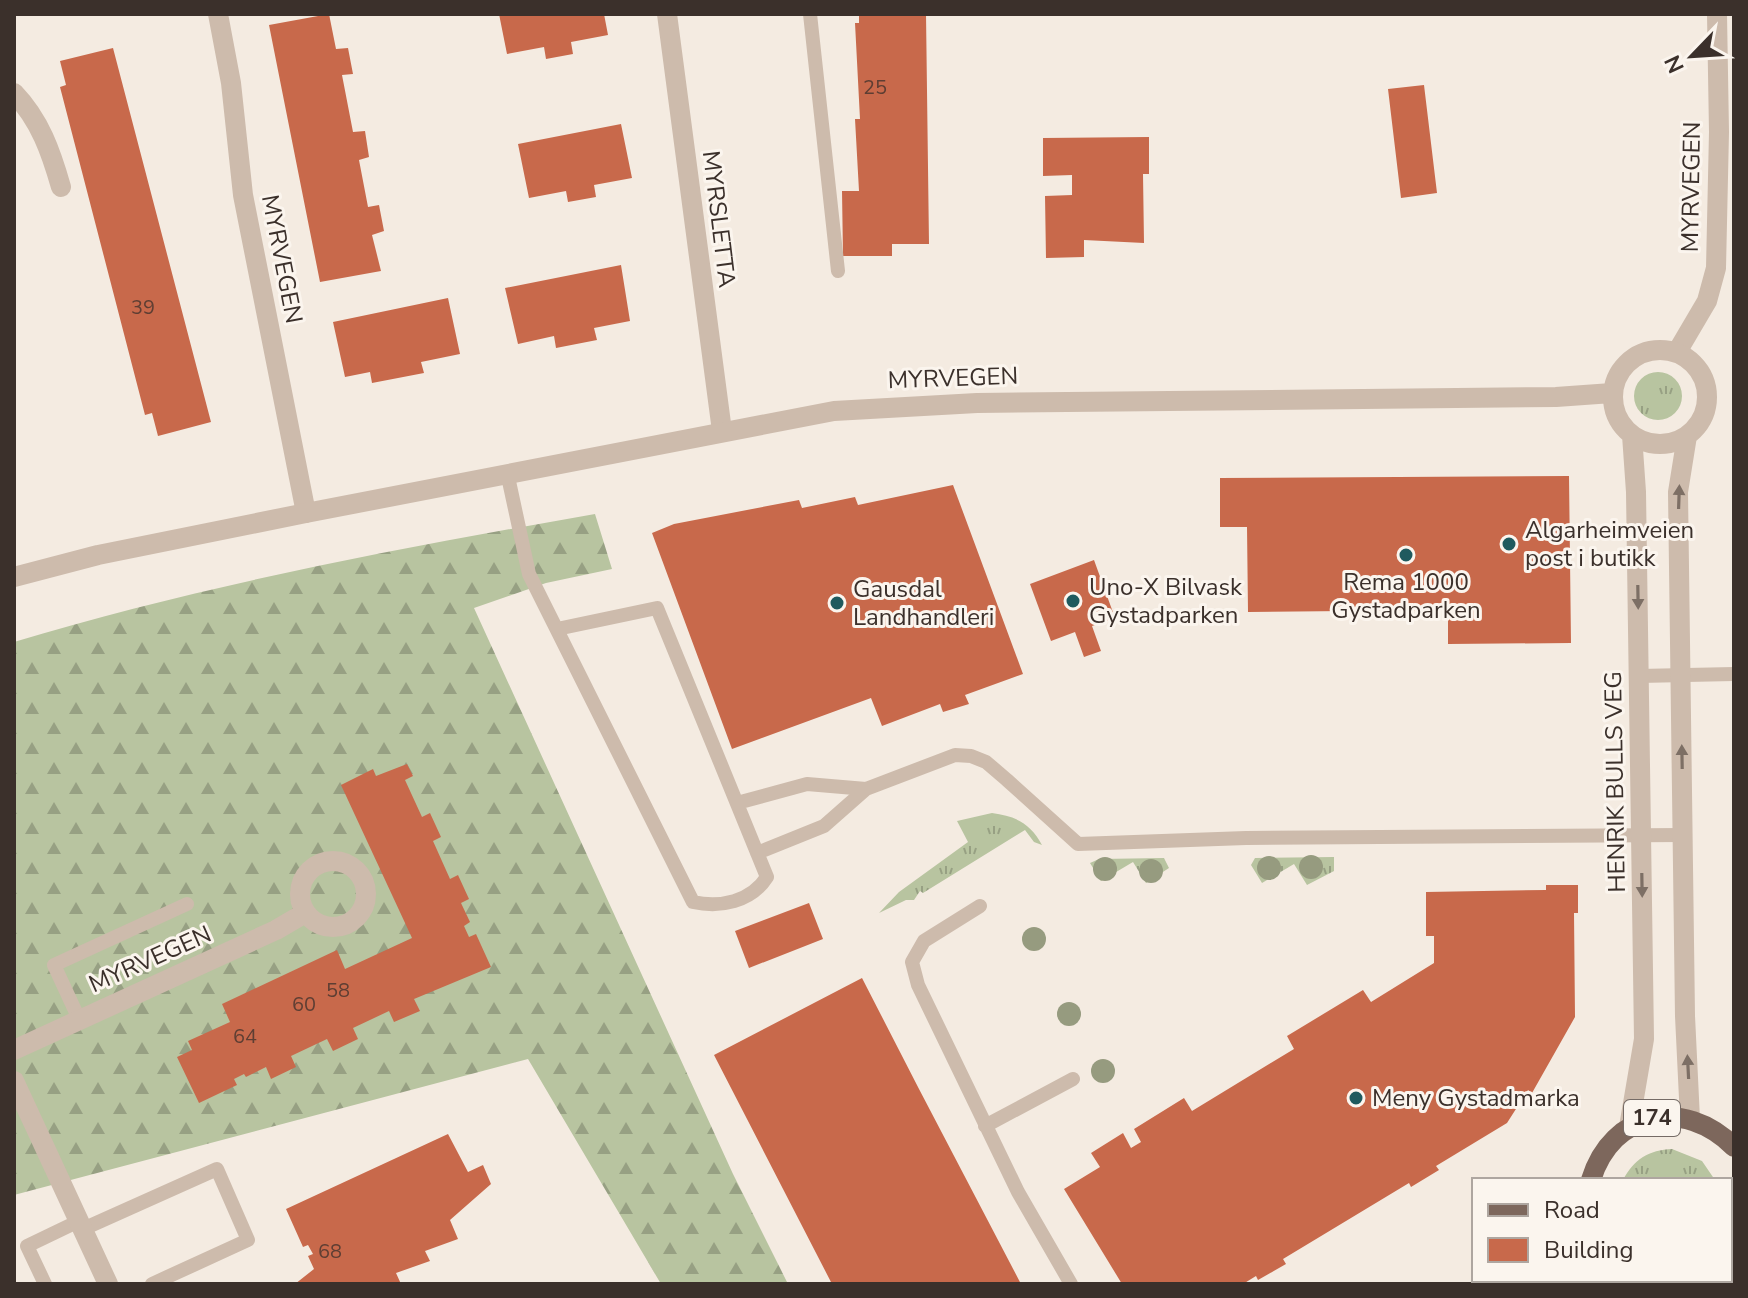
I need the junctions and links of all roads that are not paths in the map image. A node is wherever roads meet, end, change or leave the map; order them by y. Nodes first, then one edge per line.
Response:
1 (218, 14) edge
2 (667, 14) edge
3 (810, 14) edge
4 (1717, 14) edge
5 (14, 93) edge
6 (1727, 132) edge
7 (61, 187) dead end
8 (838, 271) dead end
9 (1677, 352) junction
10 (1612, 393) junction
11 (722, 431) junction
12 (1632, 435) junction
13 (1687, 436) junction
14 (507, 472) junction
15 (306, 513) junction
16 (14, 577) edge
17 (557, 629) junction
18 (1734, 674) edge
19 (1681, 675) junction
20 (1639, 676) junction
21 (866, 789) junction
22 (737, 803) junction
23 (1683, 835) junction
24 (1642, 837) junction
25 (757, 853) junction
26 (187, 904) dead end
27 (980, 906) dead end
28 (305, 913) dead end
29 (79, 1019) junction
30 (14, 1050) edge
31 (1073, 1079) dead end
32 (14, 1081) edge
33 (1690, 1119) junction
34 (985, 1126) junction
35 (1629, 1127) junction
36 (1724, 1127) edge
37 (1734, 1147) edge
38 (1592, 1178) edge
39 (81, 1225) junction
40 (45, 1284) edge
41 (108, 1284) edge
42 (152, 1284) edge
43 (1071, 1284) edge

1 - 15 street, MYRVEGEN
2 - 11 street, MYRSLETTA
3 - 8 lane
4 - 6 street, MYRVEGEN
5 - 7 street
6 - 9 street, MYRVEGEN
9 - 10 street
9 - 13 street
10 - 11 street, MYRVEGEN
10 - 12 street
11 - 14 street, MYRVEGEN
12 - 13 street
12 -> 20 street, HENRIK BULLS VEG
19 -> 13 street
14 - 15 street, MYRVEGEN
14 - 17 lane
15 - 16 street, MYRVEGEN
17 - 22 lane
17 - 25 lane
18 - 19 lane
19 - 20 lane
23 -> 19 street
20 - 24 street, HENRIK BULLS VEG
21 - 22 lane
21 - 24 lane
21 - 25 lane
22 - 25 lane
23 - 24 lane
33 -> 23 street
24 -> 35 street, HENRIK BULLS VEG
26 - 29 lane
27 - 34 lane
28 - 29 street, MYRVEGEN
29 - 30 street, MYRVEGEN
31 - 34 lane
32 - 39 street
33 - 35 main road, 174
33 - 36 main road, 174
34 - 43 lane
35 - 38 main road, 174
36 - 37 main road, 174
39 - 40 lane
39 - 41 street
39 - 42 lane

